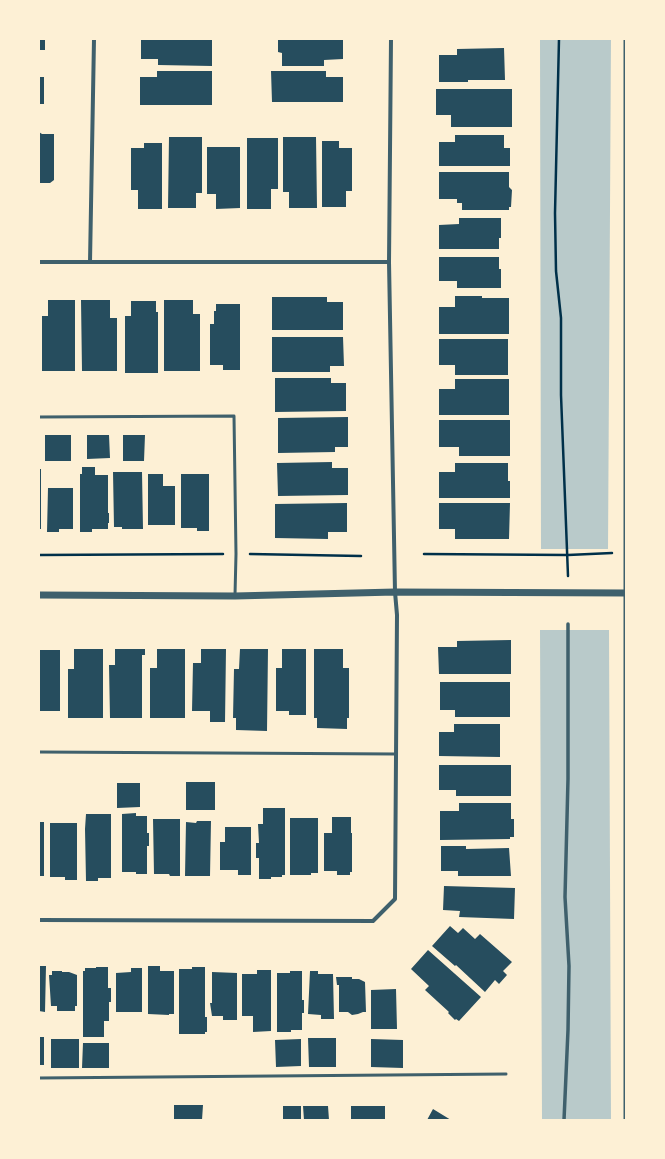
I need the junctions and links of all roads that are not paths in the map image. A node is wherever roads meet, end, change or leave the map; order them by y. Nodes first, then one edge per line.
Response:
1 (94, 39) edge
2 (391, 39) edge
3 (625, 39) edge
4 (39, 262) edge
5 (90, 262) junction
6 (389, 262) junction
7 (39, 417) edge
8 (395, 592) junction
9 (625, 593) edge
10 (39, 595) edge
11 (235, 596) junction
12 (568, 624) dead end
13 (39, 752) edge
14 (396, 754) junction
15 (39, 920) edge
16 (506, 1074) dead end
17 (39, 1078) edge
18 (564, 1120) edge
19 (625, 1120) edge

1 - 5 street
2 - 6 street
3 - 9 lane
4 - 5 street
5 - 6 street
6 - 8 street
7 - 11 lane
8 - 9 street
8 - 11 street
8 - 14 street
9 - 19 lane
10 - 11 street
12 - 18 street
13 - 14 lane
14 - 15 street
16 - 17 lane

